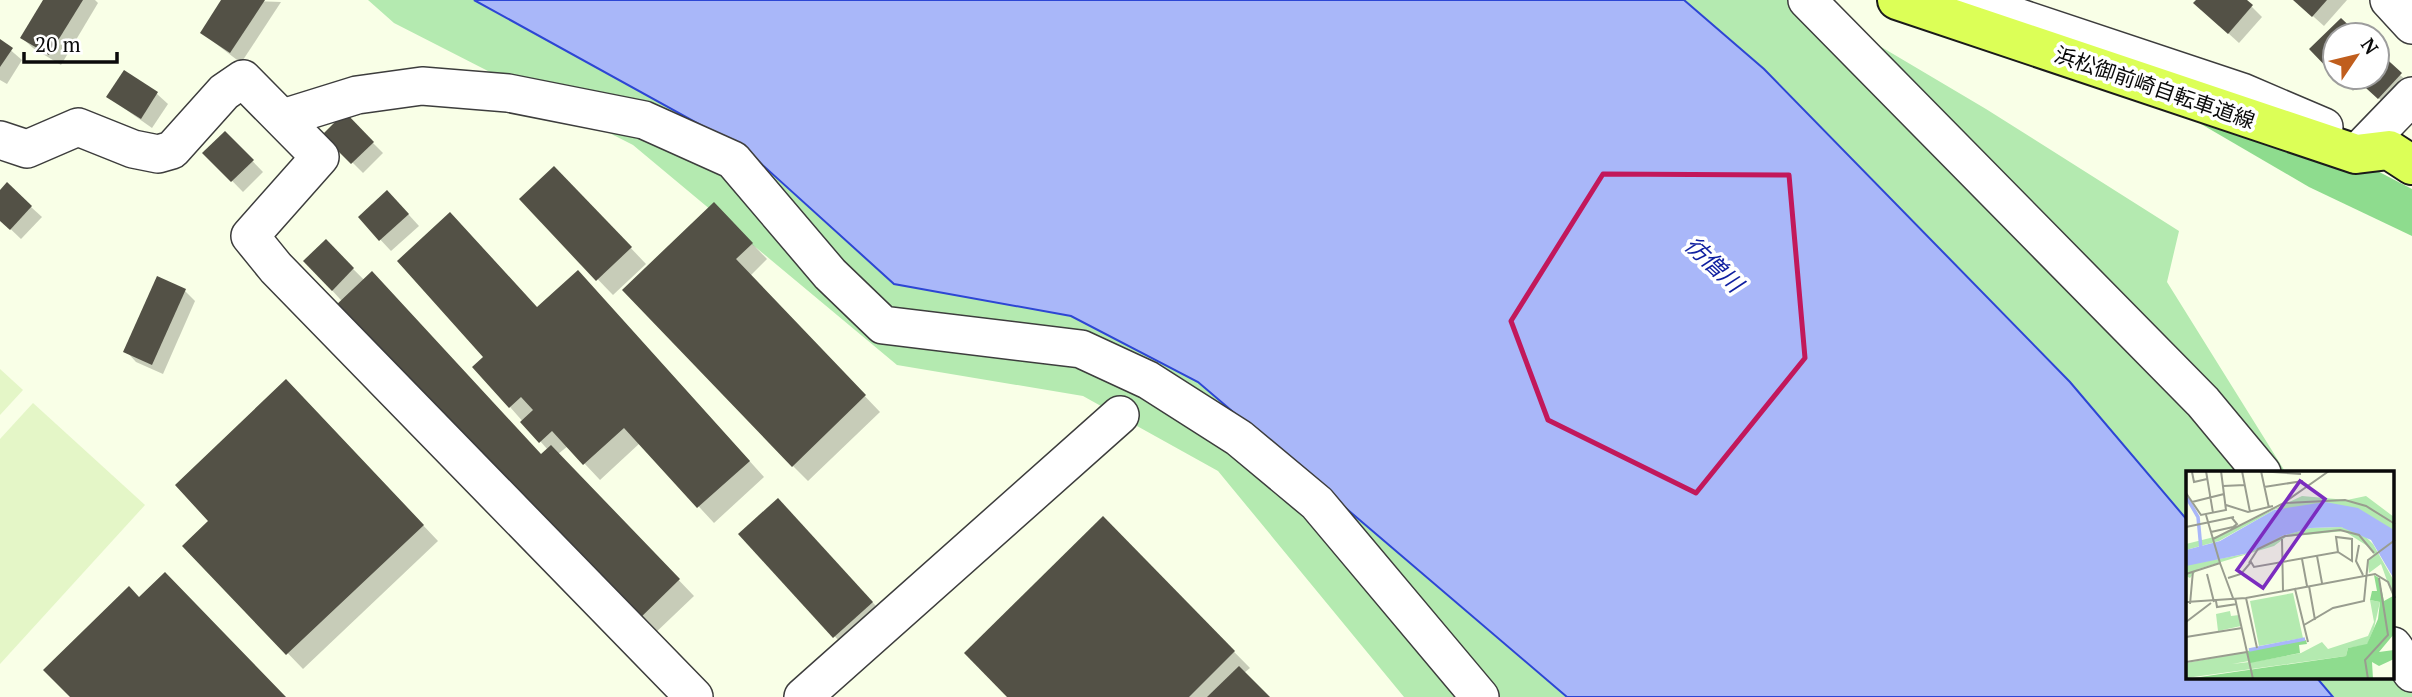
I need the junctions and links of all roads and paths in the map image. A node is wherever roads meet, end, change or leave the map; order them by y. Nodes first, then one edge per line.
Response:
1 (1807, 0) edge
2 (1897, 0) edge
3 (1966, 0) edge
4 (2389, 0) edge
5 (2412, 25) edge
6 (2412, 96) edge
7 (283, 118) junction
8 (0, 141) edge
9 (2361, 149) junction
10 (2412, 165) edge
11 (1120, 415) dead end
12 (2260, 471) edge
13 (2394, 647) edge
14 (2412, 673) edge
15 (694, 697) edge
16 (803, 697) edge
17 (1480, 697) edge

1 - 12 street
2 - 9 main road, 浜松御前崎自転車道線
3 - 9 street
4 - 5 street
6 - 9 street
7 - 8 street
7 - 15 street
7 - 17 street
9 - 10 main road, 浜松御前崎自転車道線
11 - 16 street
13 - 14 street

